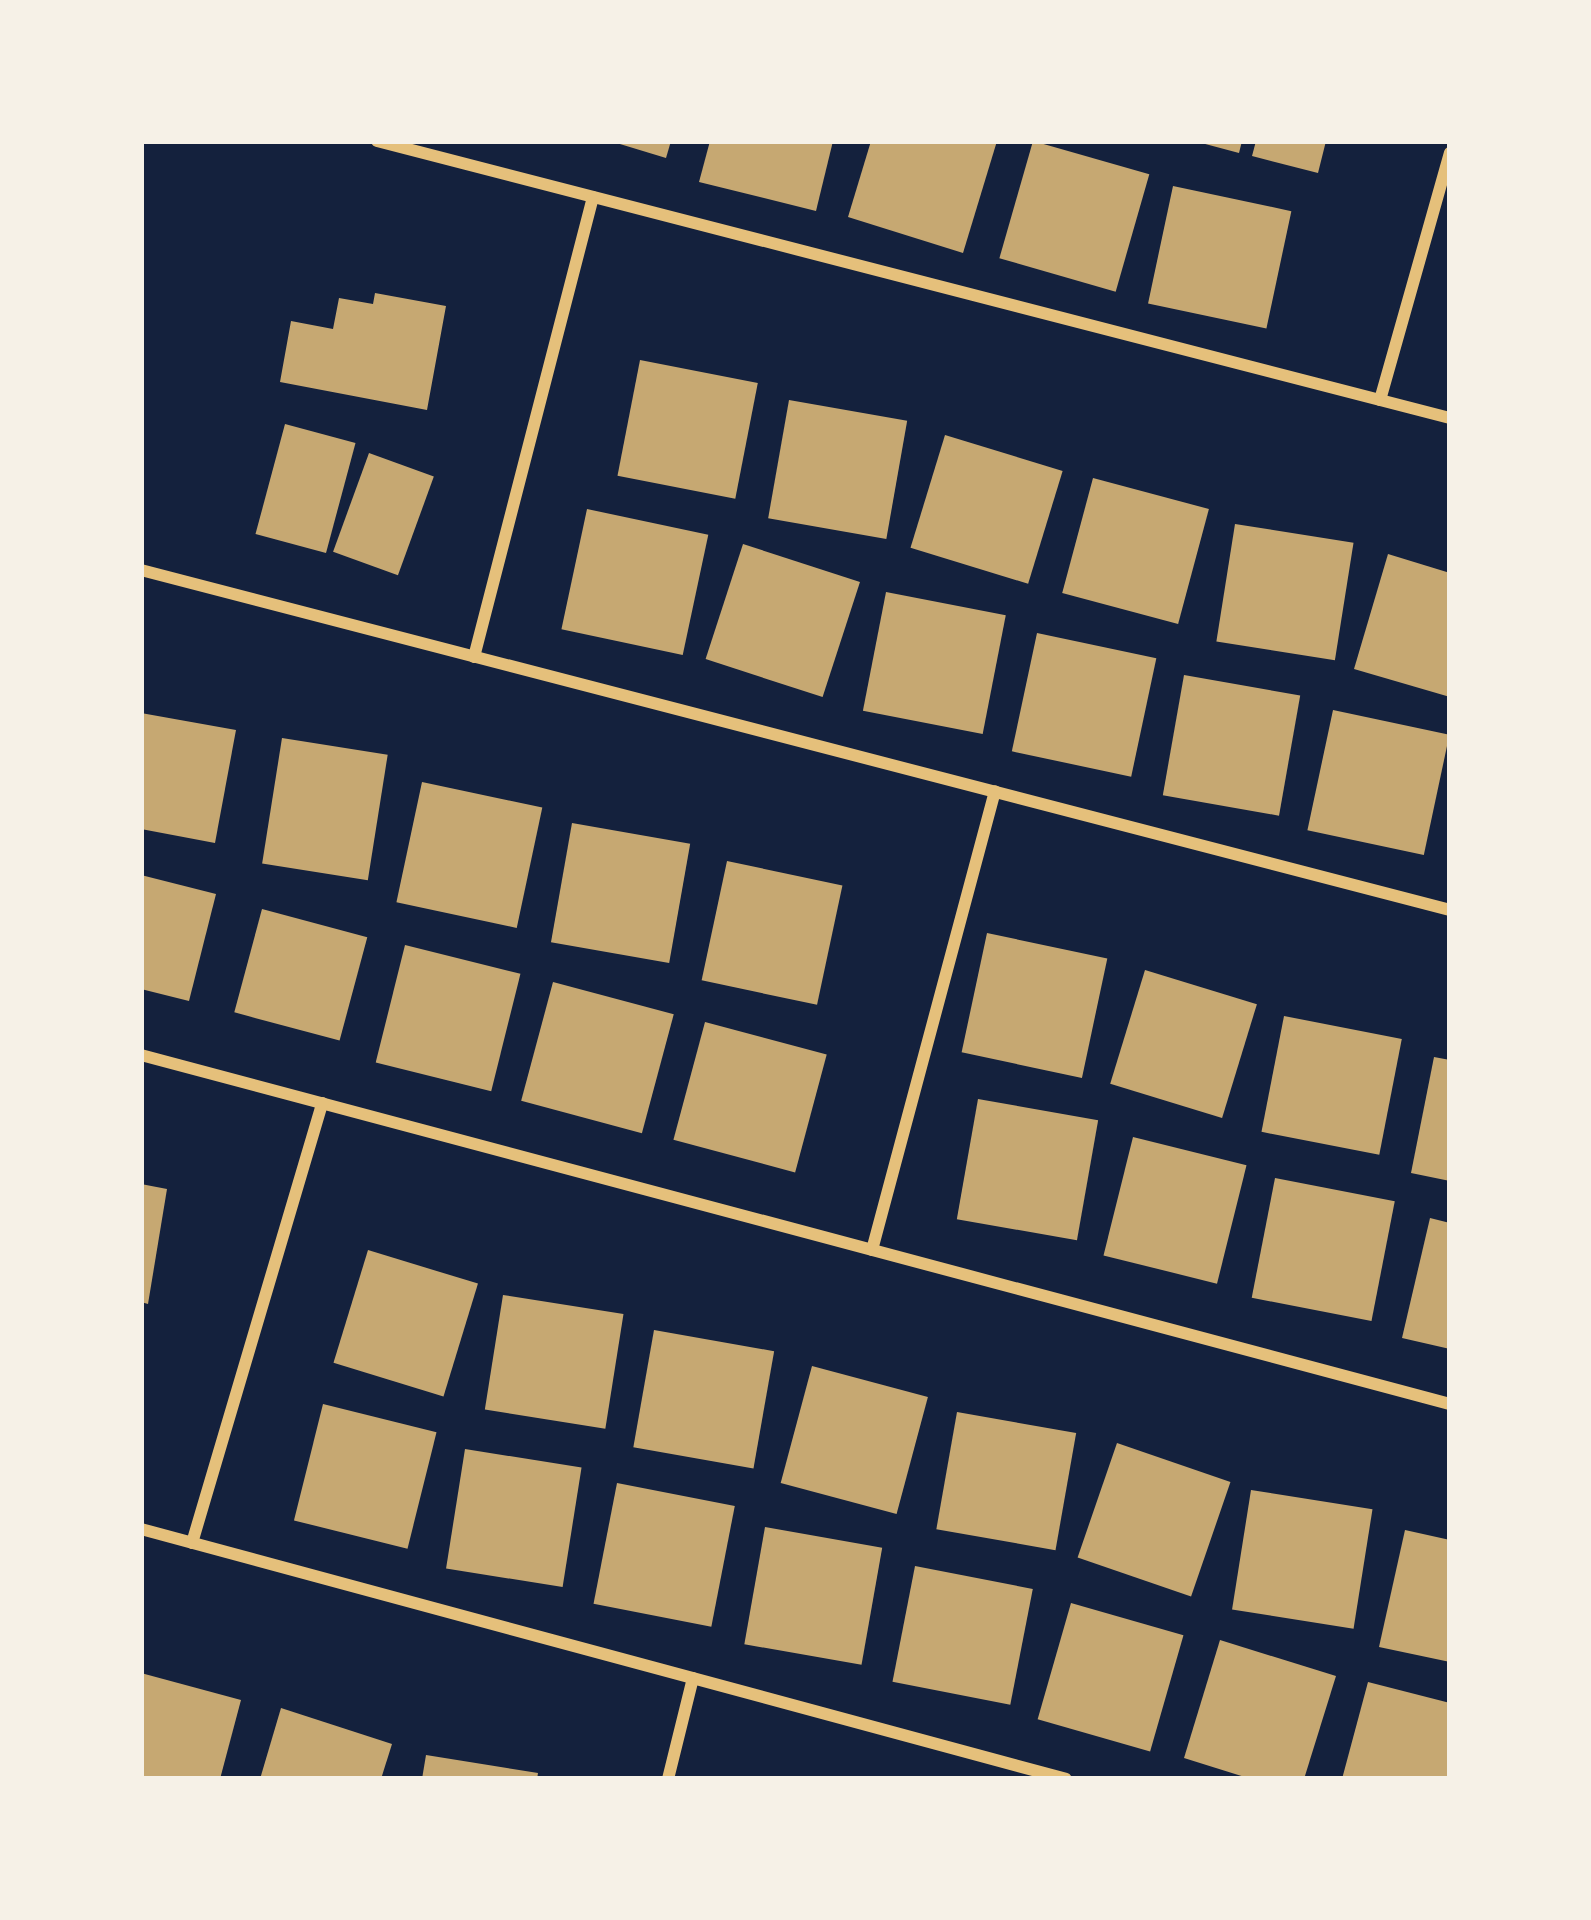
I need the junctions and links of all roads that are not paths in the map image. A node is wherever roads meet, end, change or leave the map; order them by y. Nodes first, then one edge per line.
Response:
1 (377, 141) edge
2 (1450, 153) edge
3 (593, 197) junction
4 (1380, 400) junction
5 (1450, 418) edge
6 (141, 570) edge
7 (474, 657) junction
8 (995, 791) junction
9 (1450, 910) edge
10 (141, 1055) edge
11 (322, 1103) junction
12 (872, 1250) junction
13 (1450, 1404) edge
14 (141, 1529) edge
15 (192, 1543) junction
16 (693, 1678) junction
17 (668, 1779) edge
18 (1066, 1779) edge

1 - 3 street
2 - 4 street
3 - 4 street
3 - 7 street
4 - 5 street
6 - 7 street
7 - 8 street
8 - 9 street
8 - 12 street
10 - 11 street
11 - 12 street
11 - 15 street
12 - 13 street
14 - 15 street
15 - 16 street
16 - 17 street
16 - 18 street

